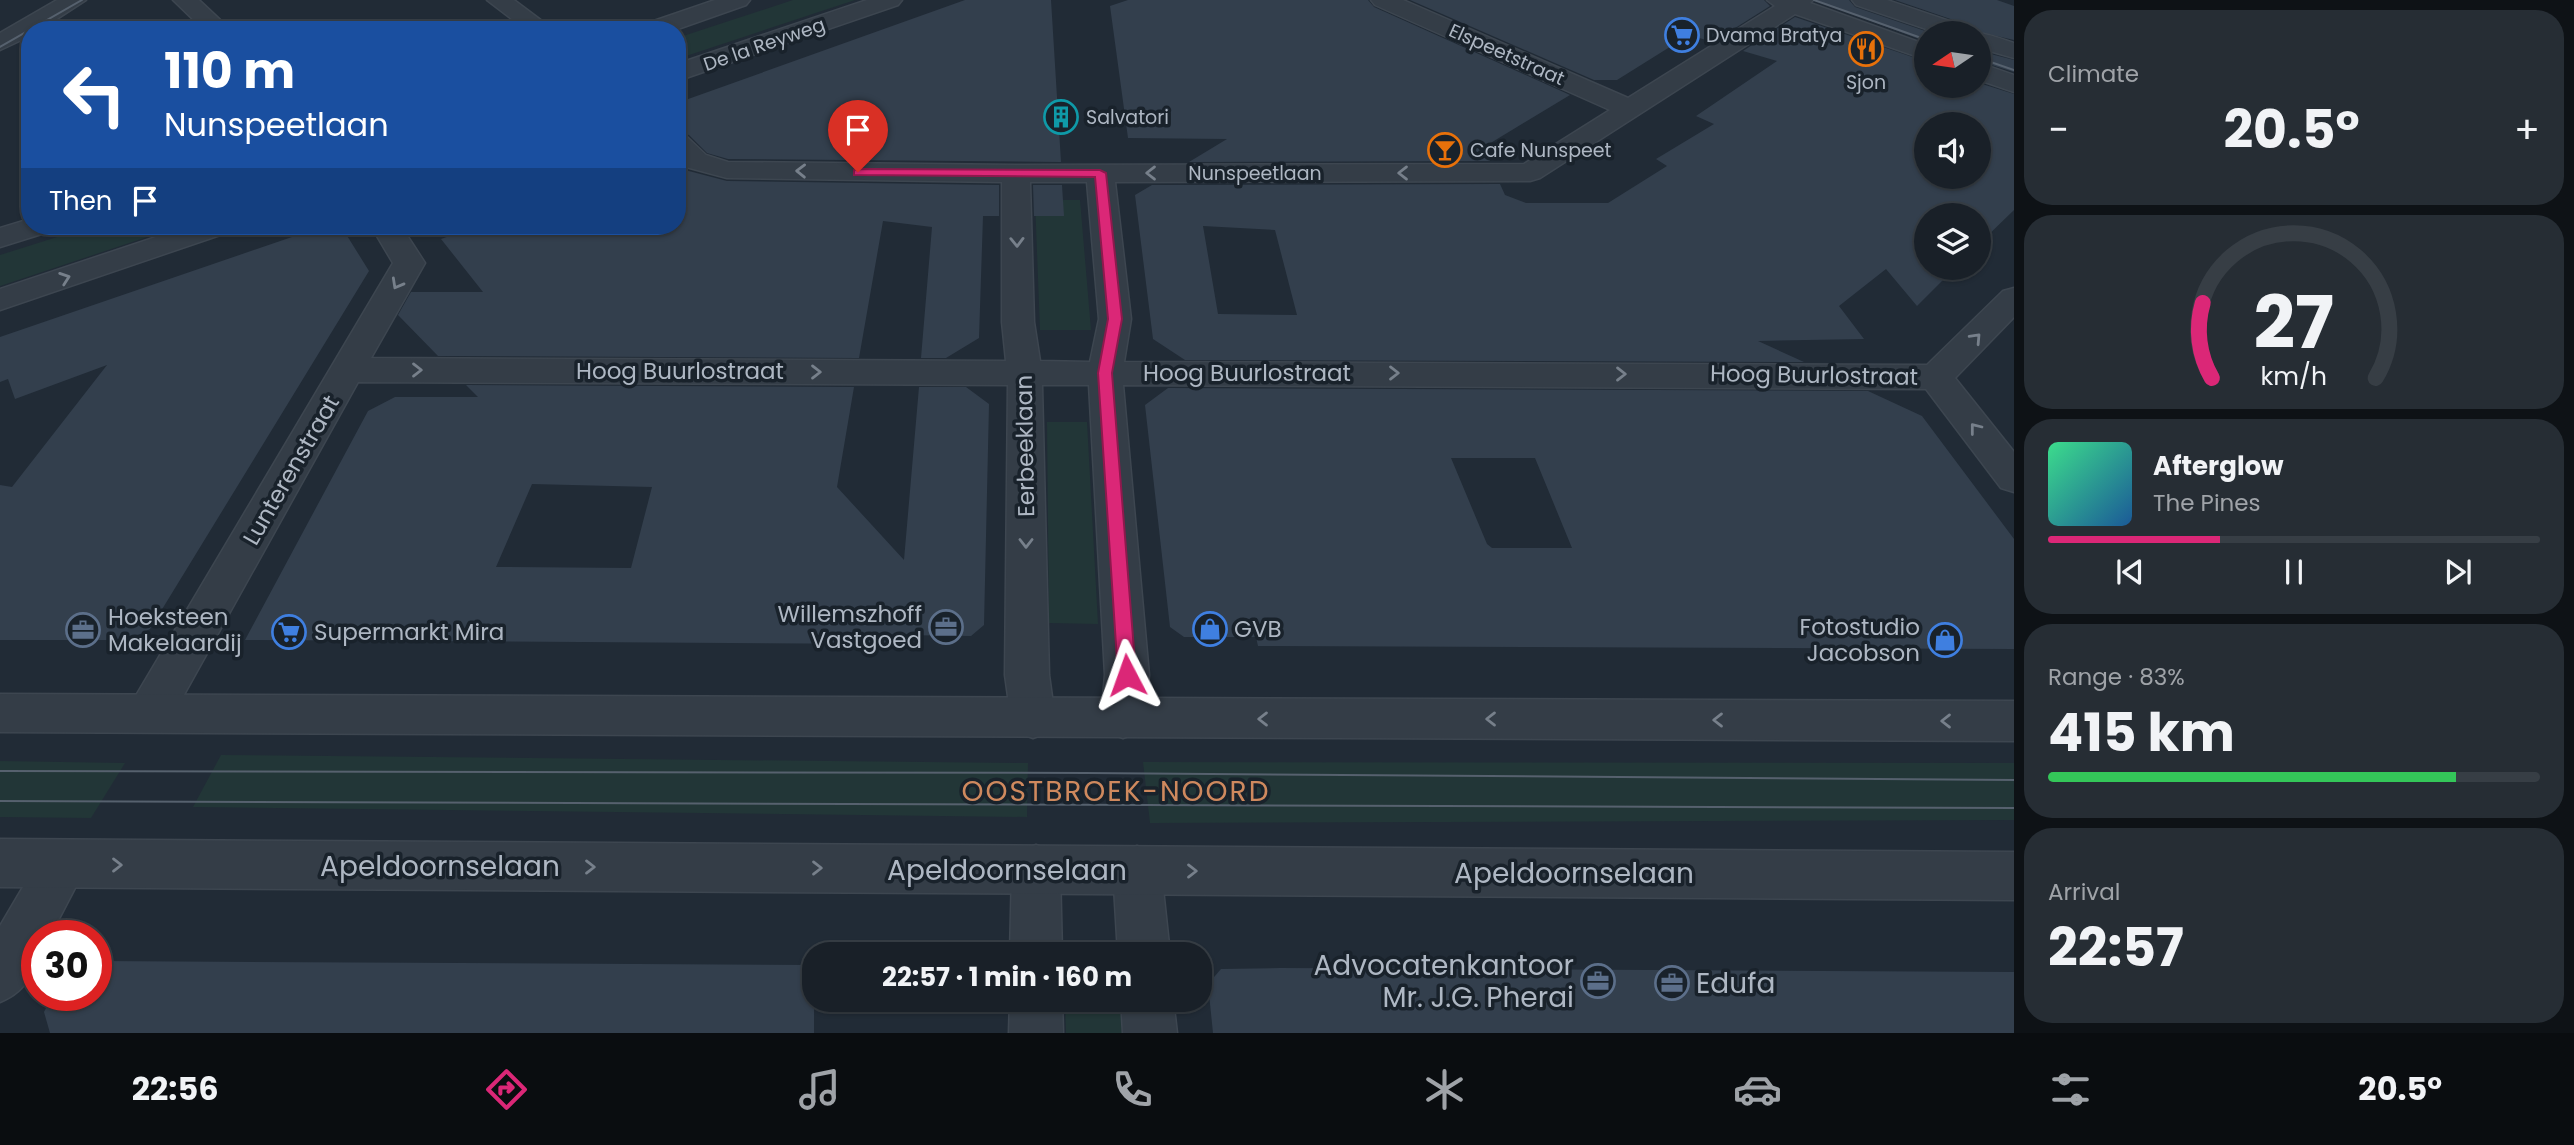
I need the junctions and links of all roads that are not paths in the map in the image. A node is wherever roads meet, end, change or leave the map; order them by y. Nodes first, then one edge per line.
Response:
1 (74, 0) edge
2 (185, 0) edge
3 (499, 0) edge
4 (738, 0) edge
5 (890, 0) edge
6 (1382, 0) edge
7 (1864, 0) edge
8 (1791, 2) edge
9 (36, 21) edge
10 (209, 21) edge
11 (529, 21) edge
12 (677, 21) edge
13 (1926, 21) edge
14 (21, 30) edge
15 (4, 39) edge
16 (1992, 44) edge
17 (1914, 48) edge
18 (2014, 51) edge
19 (686, 70) edge
20 (1992, 76) edge
21 (2014, 84) edge
22 (1631, 109) junction
23 (686, 152) edge
24 (1100, 173) junction
25 (1016, 174) junction
26 (21, 231) edge
27 (191, 235) edge
28 (392, 235) edge
29 (0, 238) edge
30 (2014, 298) edge
31 (0, 300) edge
32 (349, 370) junction
33 (1026, 373) junction
34 (1105, 373) junction
35 (1936, 377) junction
36 (2014, 478) edge
37 (0, 713) edge
38 (150, 713) junction
39 (1033, 718) junction
40 (1122, 718) junction
41 (2014, 721) edge
42 (0, 863) edge
43 (63, 865) junction
44 (1036, 869) junction
45 (1137, 870) junction
46 (2014, 876) edge
47 (1036, 942) edge
48 (1143, 942) edge
49 (0, 976) edge
50 (1036, 1012) edge
51 (1148, 1012) edge
52 (1036, 1033) edge
53 (1150, 1033) edge

1 - 9 street
2 - 10 street
3 - 11 street
4 - 12 street
5 - 19 street, De la Reyweg
6 - 22 street, Elspeetstraat
7 - 13 street
8 - 17 street
8 - 22 street, Nunspeetlaan
14 - 15 street
16 - 18 street
20 - 21 street
22 -> 24 street, Nunspeetlaan
25 -> 23 street, Nunspeetlaan
24 - 25 street, Nunspeetlaan
24 - 34 street
25 -> 33 street, Eerbeeklaan
26 - 29 street
31 -> 27 street
28 -> 32 street, Lunterenstraat
35 -> 30 street
32 -> 33 street, Hoog Buurlostraat
32 - 38 street, Lunterenstraat
33 - 34 street, Hoog Buurlostraat
33 -> 39 street, Eerbeeklaan
34 -> 35 street, Hoog Buurlostraat
34 - 40 street
36 -> 35 street
37 - 38 street
38 - 39 street
39 - 40 street
41 -> 40 street
42 - 43 street, Apeldoornselaan
43 -> 44 street, Apeldoornselaan
43 - 49 street
44 - 45 street, Apeldoornselaan
44 - 47 street
45 -> 46 street, Apeldoornselaan
45 - 48 street
50 - 52 street
51 - 53 street

